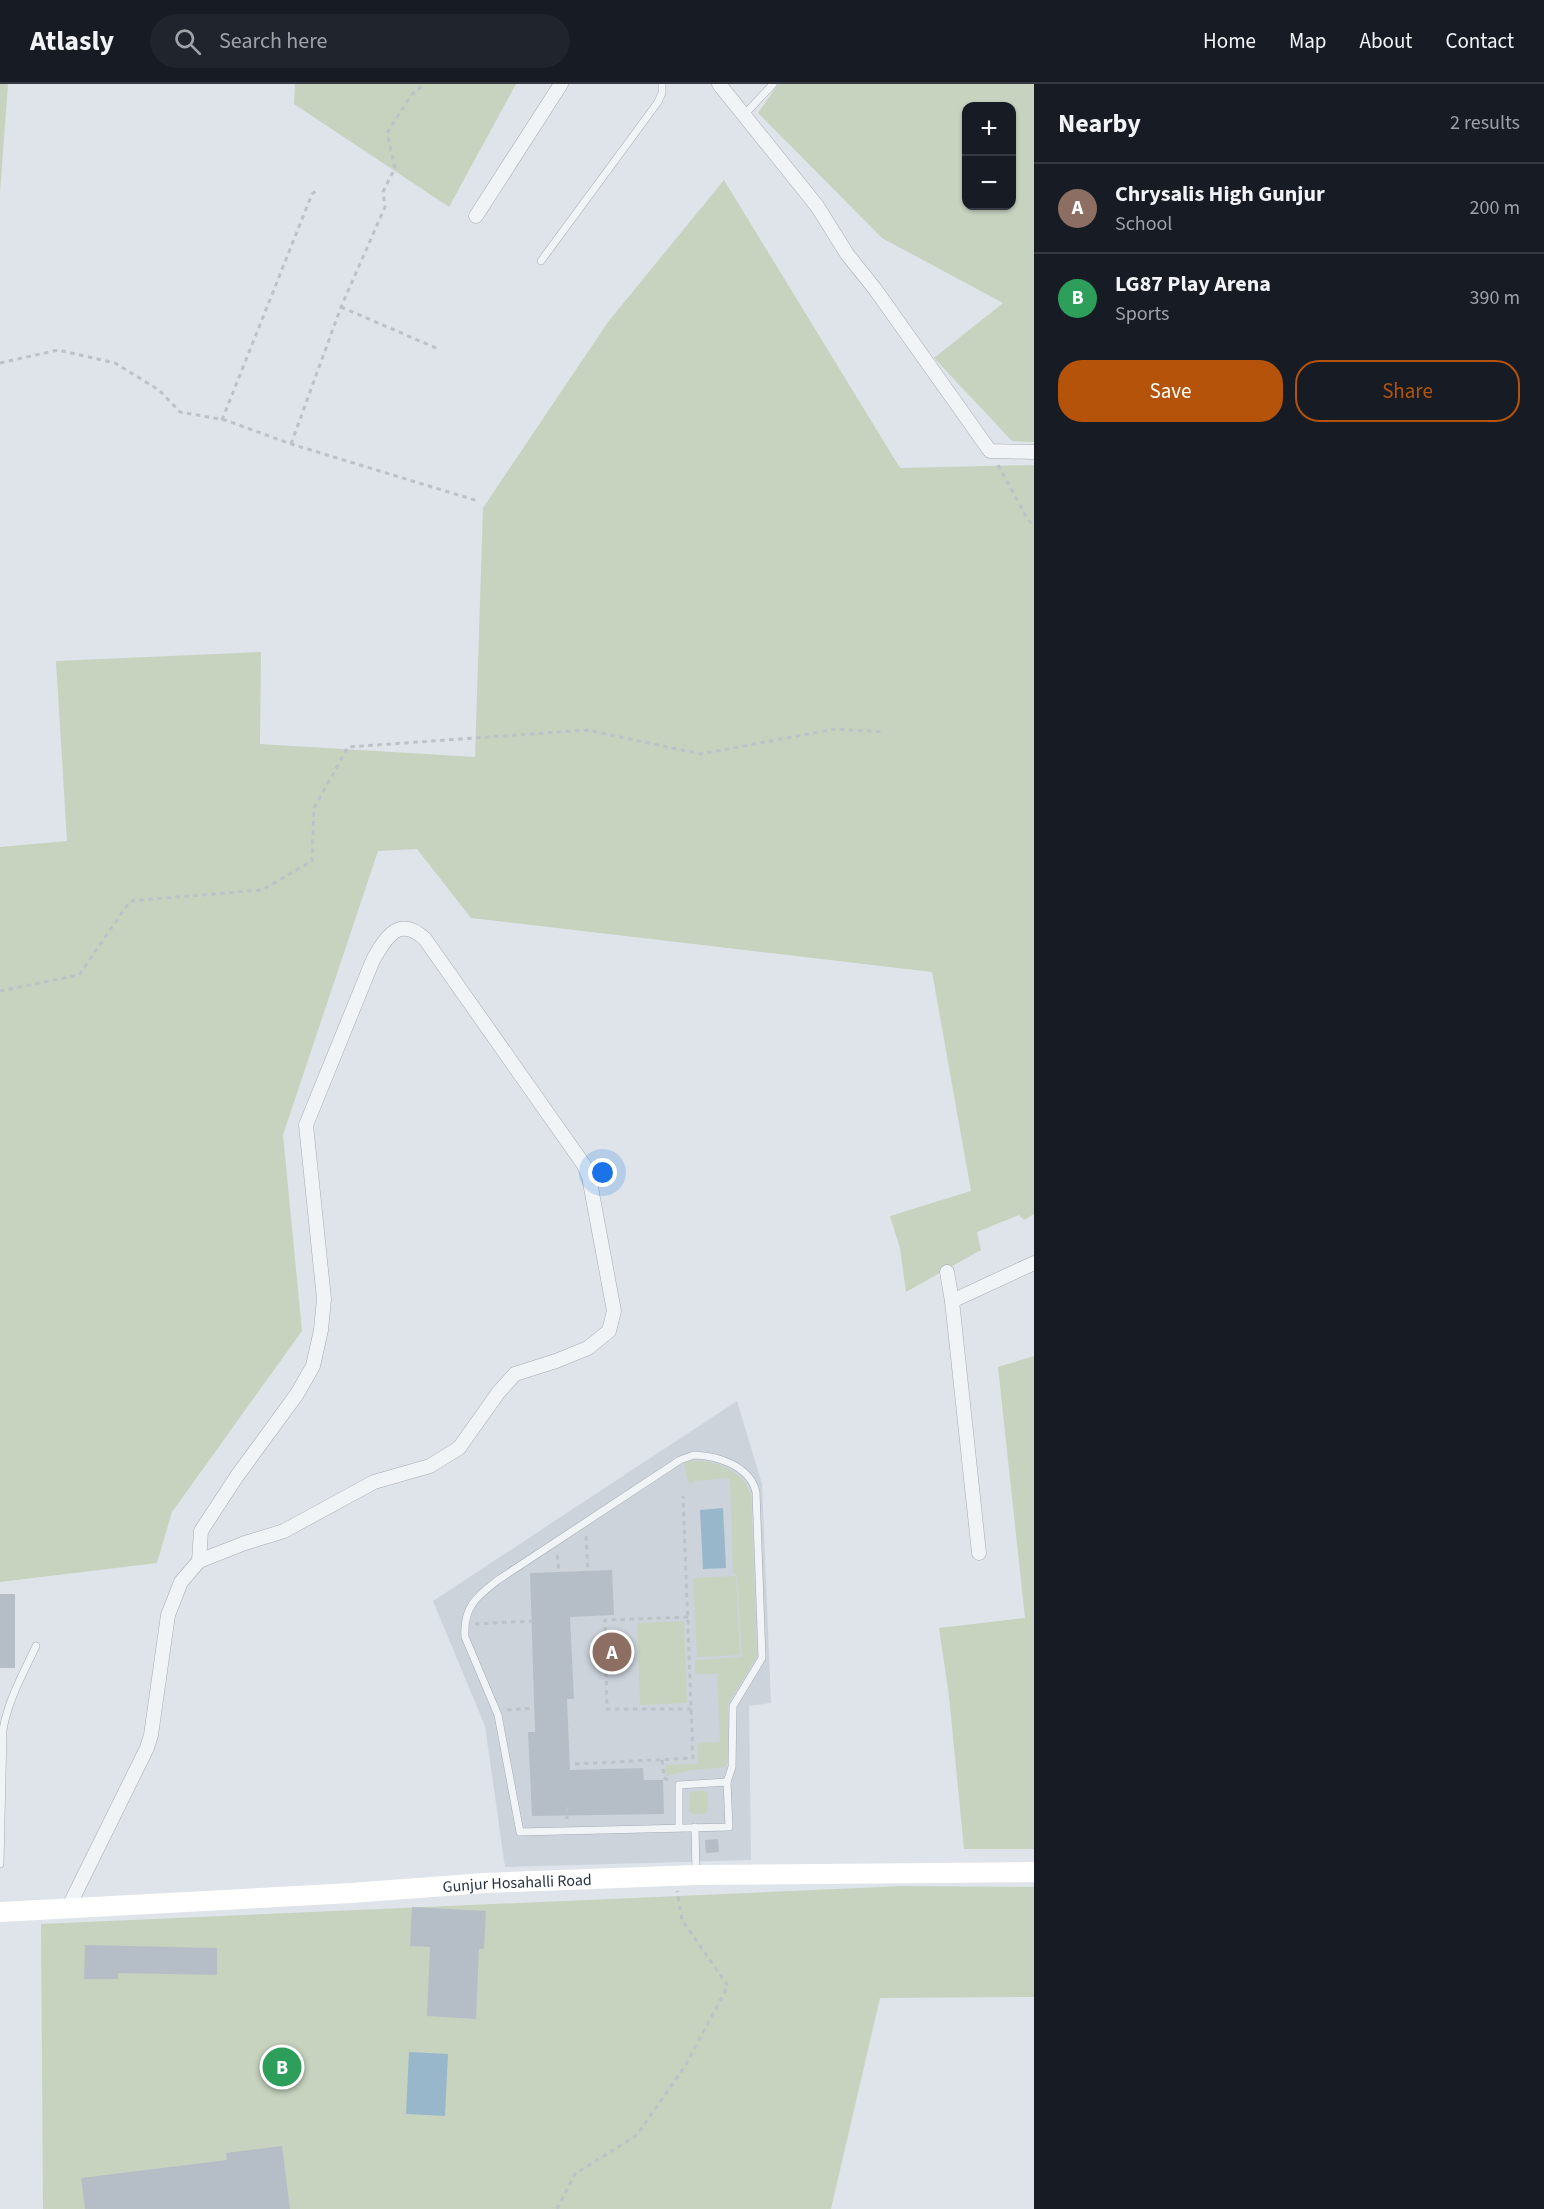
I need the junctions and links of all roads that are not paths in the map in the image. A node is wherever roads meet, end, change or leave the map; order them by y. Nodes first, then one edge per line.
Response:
1 (561, 84) edge
2 (662, 84) edge
3 (720, 84) edge
4 (774, 84) edge
5 (744, 115) junction
6 (476, 216) dead end
7 (541, 261) dead end
8 (1034, 452) edge
9 (1034, 1263) edge
10 (947, 1272) dead end
11 (952, 1301) junction
12 (979, 1553) dead end
13 (199, 1561) junction
14 (36, 1646) dead end
15 (727, 1782) junction
16 (679, 1827) junction
17 (695, 1827) junction
18 (0, 1864) edge
19 (1034, 1872) edge
20 (696, 1875) junction
21 (68, 1908) junction
22 (0, 1912) edge

1 - 6 street
2 - 7 lane
3 - 5 street
4 - 5 lane
5 - 8 street
9 - 11 street
10 - 11 street
11 - 12 street
13 - 13 street
13 - 21 street
14 - 18 lane
15 - 16 lane
15 - 16 lane
15 - 17 lane
16 - 17 lane
17 - 20 lane
19 - 20 street, Gunjur Hosahalli Road
20 - 21 street, Gunjur Hosahalli Road
21 - 22 street, Gunjur Hosahalli Road

